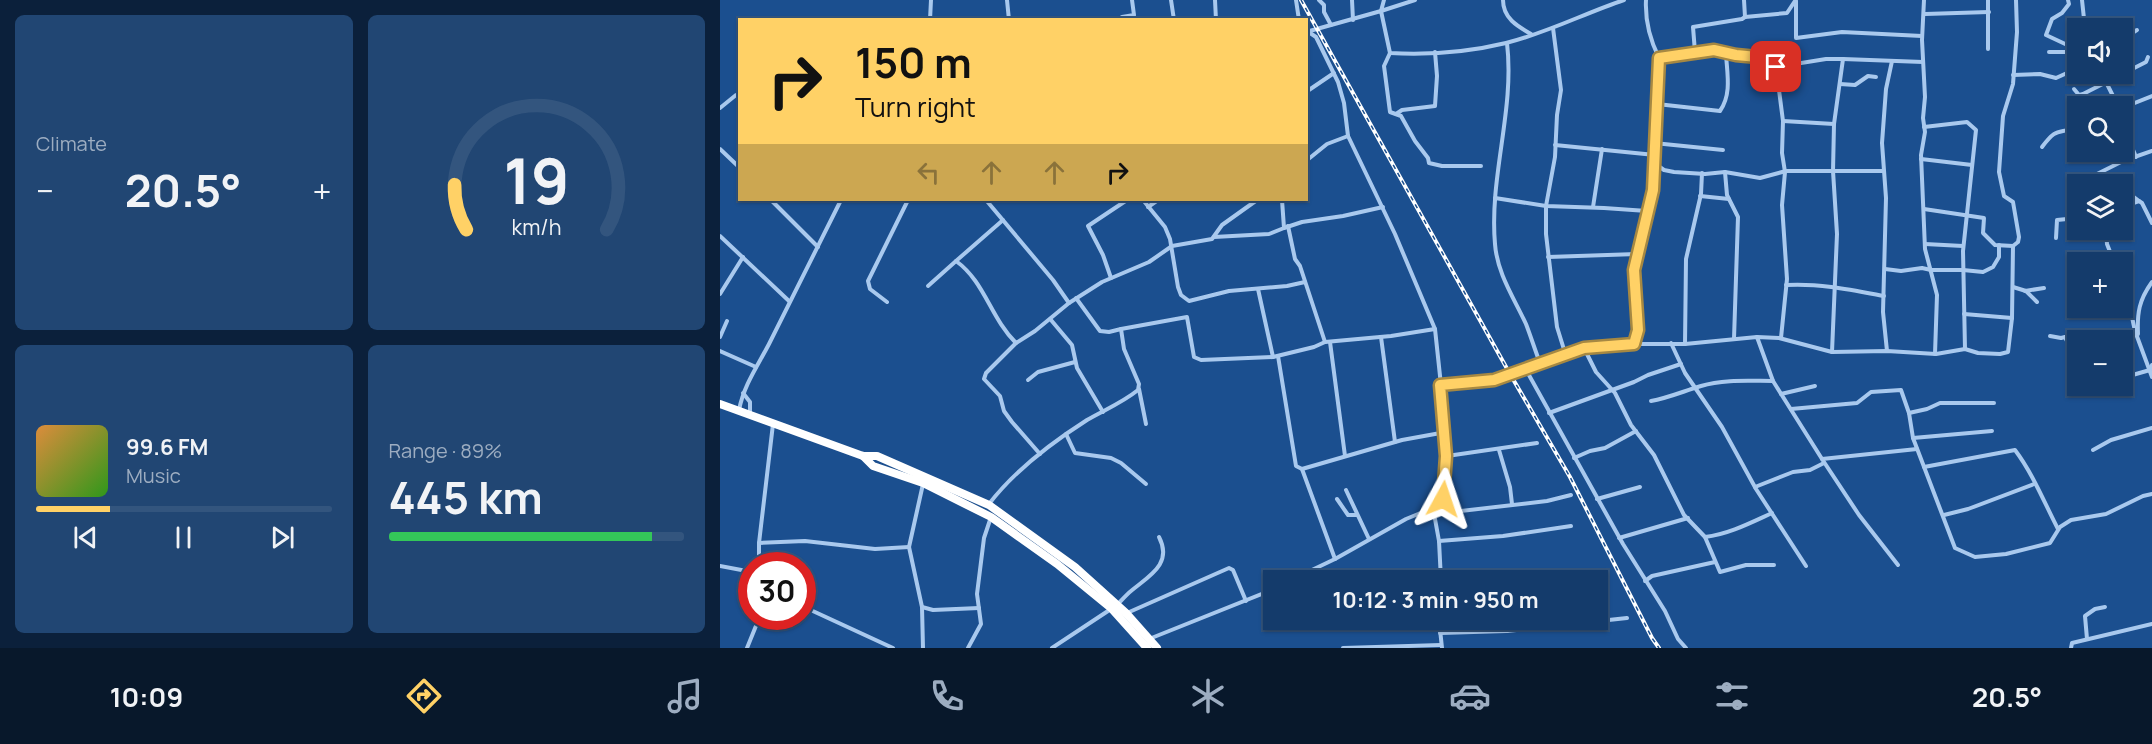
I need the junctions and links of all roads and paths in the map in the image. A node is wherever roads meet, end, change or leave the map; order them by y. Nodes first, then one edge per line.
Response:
1 (931, 0) edge
2 (1007, 0) edge
3 (1132, 0) edge
4 (1171, 0) edge
5 (1215, 0) edge
6 (1296, 0) edge
7 (1319, 0) edge
8 (1353, 0) edge
9 (1384, 0) edge
10 (1415, 0) edge
11 (1503, 0) edge
12 (1624, 0) edge
13 (1646, 0) edge
14 (1744, 0) edge
15 (1796, 0) edge
16 (1924, 0) edge
17 (1988, 0) edge
18 (2016, 0) edge
19 (2068, 0) edge
20 (2082, 0) edge
21 (1382, 11) junction
22 (1989, 12) junction
23 (1925, 14) junction
24 (1122, 17) dead end
25 (1745, 17) junction
26 (930, 18) edge
27 (1009, 18) edge
28 (1174, 18) edge
29 (1216, 18) edge
30 (1299, 18) edge
31 (2084, 18) edge
32 (1353, 20) junction
33 (1330, 26) junction
34 (1552, 28) junction
35 (2137, 30) dead end
36 (2133, 32) edge
37 (1308, 33) edge
38 (1532, 34) junction
39 (1922, 36) junction
40 (1507, 43) junction
41 (2067, 45) edge
42 (1988, 49) dead end
43 (1435, 52) junction
44 (1695, 52) junction
45 (2049, 52) dead end
46 (2067, 52) edge
47 (1390, 53) junction
48 (1726, 54) junction
49 (2148, 57) dead end
50 (1659, 58) junction
51 (1843, 59) junction
52 (1892, 61) junction
53 (1923, 62) junction
54 (1776, 67) junction
55 (2133, 69) edge
56 (1334, 73) junction
57 (2067, 73) edge
58 (2013, 75) junction
59 (1876, 77) dead end
60 (1840, 84) junction
61 (2104, 84) edge
62 (2074, 89) dead end
63 (1308, 91) edge
64 (736, 95) dead end
65 (2152, 96) edge
66 (1657, 104) junction
67 (2133, 104) edge
68 (720, 108) edge
69 (1396, 114) junction
70 (1783, 121) junction
71 (1834, 124) junction
72 (1924, 127) junction
73 (2067, 129) edge
74 (1348, 136) junction
75 (1654, 143) junction
76 (1555, 145) junction
77 (2042, 147) dead end
78 (720, 149) edge
79 (1602, 149) junction
80 (1723, 150) dead end
81 (2133, 150) edge
82 (2152, 151) edge
83 (1655, 155) junction
84 (2136, 157) junction
85 (1308, 159) edge
86 (1921, 159) junction
87 (1654, 163) junction
88 (1972, 165) junction
89 (738, 166) edge
90 (1481, 166) dead end
91 (1833, 171) junction
92 (1883, 171) junction
93 (1725, 172) junction
94 (1785, 172) junction
95 (1702, 173) junction
96 (2096, 174) edge
97 (1700, 196) junction
98 (2133, 196) edge
99 (1495, 198) junction
100 (1730, 200) junction
101 (772, 201) edge
102 (840, 201) edge
103 (908, 201) edge
104 (987, 201) edge
105 (1126, 201) edge
106 (1144, 201) edge
107 (1157, 201) edge
108 (1256, 201) edge
109 (1282, 201) edge
110 (2139, 201) junction
111 (2133, 203) edge
112 (1546, 206) junction
113 (1148, 207) junction
114 (1383, 207) junction
115 (1593, 207) junction
116 (1924, 209) junction
117 (1647, 212) junction
118 (1967, 215) junction
119 (2067, 219) edge
120 (1003, 220) junction
121 (2152, 223) edge
122 (1286, 227) junction
123 (720, 236) edge
124 (1214, 237) junction
125 (2056, 238) dead end
126 (1925, 244) junction
127 (1999, 245) junction
128 (1172, 246) junction
129 (1963, 246) junction
130 (2013, 246) junction
131 (818, 247) junction
132 (1637, 255) junction
133 (743, 256) junction
134 (1548, 257) junction
135 (956, 261) junction
136 (1885, 269) junction
137 (1931, 270) junction
138 (1963, 270) junction
139 (1111, 278) junction
140 (1305, 282) junction
141 (2152, 282) edge
142 (1786, 285) junction
143 (928, 286) dead end
144 (2013, 286) junction
145 (1836, 288) junction
146 (2044, 288) dead end
147 (1258, 289) junction
148 (2025, 291) junction
149 (720, 294) edge
150 (1884, 296) junction
151 (1076, 298) junction
152 (789, 301) junction
153 (2037, 302) dead end
154 (886, 303) dead end
155 (1069, 303) junction
156 (1964, 314) junction
157 (2012, 318) junction
158 (2132, 318) edge
159 (1051, 320) junction
160 (727, 321) dead end
161 (1121, 329) junction
162 (1435, 329) junction
163 (2135, 331) joint
164 (2050, 336) dead end
165 (720, 337) edge
166 (1381, 337) junction
167 (1757, 337) junction
168 (1734, 339) junction
169 (1781, 339) junction
170 (2139, 339) junction
171 (2067, 341) edge
172 (1328, 342) junction
173 (1671, 342) junction
174 (1016, 343) junction
175 (1634, 344) junction
176 (1685, 344) junction
177 (1584, 348) junction
178 (1965, 350) junction
179 (720, 351) edge
180 (1887, 351) junction
181 (1832, 352) junction
182 (1935, 354) junction
183 (1566, 356) junction
184 (1276, 357) junction
185 (1075, 362) junction
186 (1540, 363) junction
187 (1681, 364) junction
188 (756, 368) junction
189 (1525, 368) junction
190 (2151, 368) edge
191 (2133, 374) edge
192 (2152, 376) edge
193 (1028, 380) dead end
194 (1773, 381) junction
195 (1440, 385) junction
196 (1815, 386) dead end
197 (1139, 388) junction
198 (1696, 388) junction
199 (1612, 390) junction
200 (742, 392) junction
201 (1781, 394) junction
202 (1651, 401) dead end
203 (1994, 402) dead end
204 (720, 404) edge
205 (1791, 409) junction
206 (739, 411) junction
207 (1103, 412) junction
208 (1549, 413) junction
209 (1909, 413) junction
210 (750, 415) junction
211 (773, 424) junction
212 (1146, 424) dead end
213 (2152, 428) edge
214 (1636, 431) junction
215 (1992, 431) dead end
216 (1446, 432) junction
217 (1066, 434) junction
218 (1913, 438) junction
219 (1395, 442) junction
220 (1537, 443) dead end
221 (1917, 449) junction
222 (1499, 450) junction
223 (2093, 450) dead end
224 (1040, 454) junction
225 (863, 456) junction
226 (1345, 456) junction
227 (1446, 456) junction
228 (1574, 458) junction
229 (1823, 461) junction
230 (1924, 467) junction
231 (1302, 469) junction
232 (923, 483) junction
233 (1146, 483) dead end
234 (2034, 484) junction
235 (1640, 487) dead end
236 (1755, 487) junction
237 (1346, 490) dead end
238 (2152, 494) edge
239 (1571, 495) dead end
240 (1337, 499) dead end
241 (1597, 499) junction
242 (989, 505) junction
243 (1512, 505) junction
244 (1433, 508) junction
245 (1772, 513) junction
246 (1435, 514) junction
247 (1357, 515) junction
248 (1944, 515) junction
249 (991, 517) junction
250 (1688, 518) junction
251 (1571, 526) dead end
252 (2059, 530) junction
253 (1159, 537) dead end
254 (1705, 537) junction
255 (1619, 538) junction
256 (1369, 539) junction
257 (1439, 541) junction
258 (759, 543) junction
259 (909, 547) junction
260 (759, 552) edge
261 (1335, 560) junction
262 (1715, 562) junction
263 (1774, 565) dead end
264 (1898, 565) dead end
265 (720, 566) edge
266 (1806, 566) dead end
267 (738, 569) edge
268 (1313, 570) edge
269 (1440, 570) edge
270 (1645, 581) junction
271 (1263, 594) edge
272 (1246, 601) junction
273 (922, 607) junction
274 (1114, 607) junction
275 (2105, 607) dead end
276 (979, 608) junction
277 (816, 612) edge
278 (1126, 613) junction
279 (1627, 618) dead end
280 (2152, 624) edge
281 (754, 630) edge
282 (1440, 630) edge
283 (1507, 631) joint
284 (1440, 633) junction
285 (2087, 639) junction
286 (1148, 644) edge
287 (1375, 647) edge
288 (1441, 647) edge
289 (747, 648) edge
290 (893, 648) edge
291 (923, 648) edge
292 (968, 648) edge
293 (1052, 648) edge
294 (1157, 648) edge
295 (1343, 648) edge
296 (1686, 648) edge
297 (2071, 648) edge

1 - 26 street
2 - 27 street
3 - 24 street
4 - 28 street
5 - 29 street
6 - 30 street
7 - 33 street
8 - 32 street
9 - 21 street
10 - 21 street
11 - 38 street
12 - 34 street
13 - 50 street
14 - 25 street
15 - 25 street
15 - 39 street
16 - 23 street
17 - 22 street
18 - 58 street
19 - 41 street
20 - 31 street
21 - 32 street
21 - 47 street
22 - 23 street
22 - 42 street
23 - 39 street
25 - 44 street
32 - 33 street
33 - 37 street
34 - 38 street
34 - 76 street
35 - 36 street
37 - 56 street
38 - 40 street
39 - 53 street
40 - 43 street
40 - 99 street
43 - 47 street
43 - 69 street
44 - 48 street
44 - 50 street
45 - 46 street
47 - 69 street
48 - 54 street
48 - 66 street
49 - 55 street
50 - 66 street
51 - 52 street
51 - 54 street
51 - 60 street
52 - 53 street
52 - 92 street
53 - 72 street
54 - 70 street
56 - 63 street
56 - 74 street
57 - 58 street
58 - 130 street
59 - 60 street
60 - 71 street
61 - 62 street
64 - 68 street
65 - 67 street
66 - 75 street
69 - 90 street
70 - 71 street
70 - 94 street
71 - 91 street
72 - 86 street
72 - 88 street
73 - 77 street
74 - 85 street
74 - 114 street
75 - 80 street
75 - 83 street
76 - 79 street
76 - 112 street
78 - 89 street
79 - 83 street
79 - 115 street
81 - 84 street
82 - 84 street
83 - 87 street
84 - 96 street
86 - 88 street
86 - 116 street
87 - 95 street
87 - 117 street
88 - 118 street
91 - 92 street
91 - 94 street
91 - 145 street
92 - 136 street
93 - 94 street
93 - 95 street
93 - 100 street
94 - 142 street
95 - 97 street
97 - 100 street
97 - 176 street
98 - 110 street
99 - 112 street
99 - 186 street
100 - 168 street
101 - 131 street
102 - 131 street
103 - 154 street
104 - 120 street
105 - 139 street
106 - 113 street
107 - 113 street
108 - 124 street
109 - 122 street
110 - 111 street
110 - 121 street
112 - 115 street
112 - 134 street
113 - 128 street
114 - 122 street
114 - 162 street
115 - 117 street
116 - 118 street
116 - 126 street
117 - 132 street
118 - 127 street
118 - 129 street
119 - 125 street
120 - 135 street
120 - 155 street
122 - 124 street
122 - 140 street
123 - 133 street
124 - 128 street
126 - 129 street
126 - 137 street
127 - 130 street
127 - 138 street
128 - 139 street
128 - 147 street
129 - 138 street
130 - 144 street
131 - 152 street
132 - 134 street
132 - 175 street
133 - 149 street
133 - 152 street
134 - 183 street
135 - 143 street
135 - 174 street
136 - 137 street
136 - 150 street
137 - 138 street
137 - 182 street
138 - 156 street
139 - 151 street
140 - 147 street
140 - 172 street
141 - 170 street
142 - 145 street
142 - 169 street
144 - 148 street
144 - 157 street
145 - 150 street
145 - 181 street
146 - 148 street
147 - 184 street
148 - 153 street
150 - 180 street
151 - 155 street
151 - 161 street
152 - 188 street
155 - 159 street
156 - 157 street
156 - 178 street
157 - 178 street
158 - 163 street
159 - 174 street
159 - 185 street
160 - 165 street
161 - 184 street
161 - 197 street
162 - 166 street
162 - 195 street
163 - 170 street
164 - 171 street
166 - 172 street
166 - 219 street
167 - 168 street
167 - 169 street
167 - 194 street
168 - 176 street
169 - 181 street
170 - 190 street
172 - 184 street
172 - 226 street
173 - 175 street
173 - 176 street
173 - 187 street
174 - 224 street
175 - 177 street
177 - 183 street
177 - 199 street
178 - 182 street
179 - 188 street
180 - 181 street
180 - 182 street
183 - 186 street
184 - 231 street
185 - 193 street
185 - 207 street
186 - 189 street
187 - 198 street
187 - 199 street
188 - 200 street
189 - 195 street
189 - 208 street
190 - 191 street
190 - 192 street
194 - 198 street
194 - 201 street
195 - 216 street
196 - 201 street
197 - 207 street
197 - 212 street
198 - 202 street
198 - 236 street
199 - 208 street
199 - 214 street
200 - 206 street
200 - 210 street
201 - 205 street
203 - 209 street
204 - 206 highway
205 - 209 street
205 - 229 street
206 - 210 highway
207 - 217 street
208 - 228 street
209 - 218 street
210 - 211 highway
211 - 225 highway
211 - 258 street
213 - 223 street
214 - 228 street
214 - 250 street
215 - 218 street
216 - 219 street
216 - 227 street
217 - 224 street
217 - 233 street
218 - 221 street
219 - 226 street
220 - 222 street
221 - 229 street
221 - 230 street
222 - 227 street
222 - 243 street
224 - 242 street
225 - 232 highway
225 - 242 highway
226 - 231 street
227 - 244 street
228 - 241 street
229 - 236 street
229 - 264 street
230 - 234 street
230 - 248 street
231 - 261 street
232 - 249 highway
232 - 259 street
234 - 248 street
234 - 252 street
235 - 241 street
236 - 245 street
237 - 247 street
238 - 252 street
239 - 243 street
240 - 247 street
241 - 255 street
242 - 274 highway
243 - 246 street
244 - 246 street
244 - 256 street
245 - 254 street
245 - 266 street
246 - 257 street
247 - 256 street
248 - 252 street
249 - 274 highway
249 - 276 street
250 - 254 street
250 - 255 street
251 - 257 street
253 - 274 street
254 - 262 street
255 - 270 street
256 - 261 street
257 - 269 street
258 - 259 street
258 - 260 street
259 - 273 street
261 - 268 street
262 - 263 street
262 - 270 street
265 - 267 street
270 - 296 street
271 - 272 street
272 - 278 street
272 - 286 street
273 - 276 street
273 - 291 street
274 - 278 highway
274 - 286 highway
274 - 293 street
275 - 285 street
276 - 292 street
277 - 290 street
278 - 286 highway
279 - 283 street
280 - 285 street
281 - 289 street
282 - 284 street
283 - 284 street
284 - 288 street
285 - 297 street
286 - 294 highway
287 - 288 street
287 - 295 street

